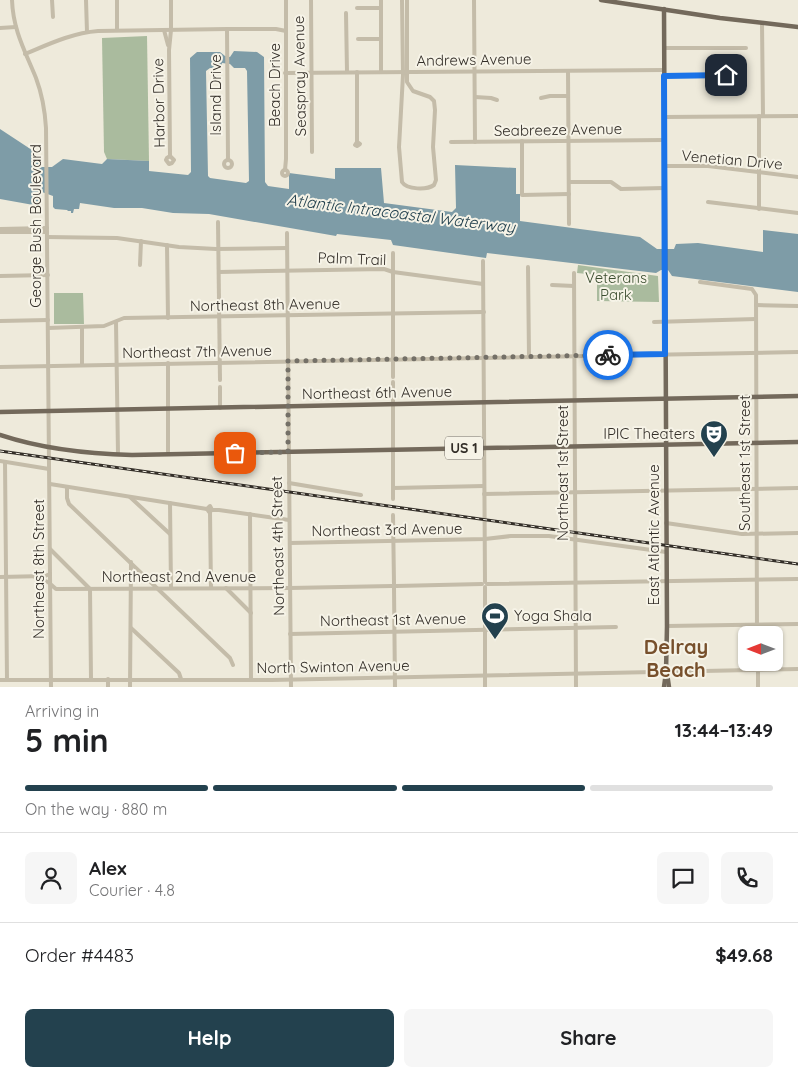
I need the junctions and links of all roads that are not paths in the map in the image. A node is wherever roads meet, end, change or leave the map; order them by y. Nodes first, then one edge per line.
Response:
1 (12, 0) edge
2 (52, 0) edge
3 (86, 0) edge
4 (117, 0) edge
5 (171, 0) edge
6 (286, 0) edge
7 (311, 0) edge
8 (380, 0) edge
9 (402, 0) edge
10 (407, 0) edge
11 (474, 0) edge
12 (600, 0) edge
13 (357, 8) dead end
14 (381, 8) junction
15 (664, 9) junction
16 (346, 13) dead end
17 (53, 17) dead end
18 (762, 23) junction
19 (798, 27) edge
20 (0, 28) edge
21 (16, 28) junction
22 (227, 29) junction
23 (117, 30) junction
24 (164, 30) junction
25 (171, 30) junction
26 (286, 31) junction
27 (86, 32) junction
28 (358, 39) dead end
29 (381, 39) junction
30 (664, 48) junction
31 (746, 48) dead end
32 (169, 50) junction
33 (25, 54) junction
34 (568, 70) junction
35 (664, 70) junction
36 (475, 71) junction
37 (347, 72) junction
38 (357, 72) junction
39 (381, 72) junction
40 (405, 72) junction
41 (285, 73) junction
42 (312, 73) junction
43 (735, 75) dead end
44 (664, 76) junction
45 (414, 91) junction
46 (402, 95) junction
47 (568, 96) junction
48 (475, 97) junction
49 (541, 98) dead end
50 (497, 100) dead end
51 (664, 116) junction
52 (761, 116) junction
53 (798, 116) edge
54 (664, 140) junction
55 (569, 141) junction
56 (357, 142) dead end
57 (451, 142) dead end
58 (475, 142) junction
59 (522, 142) junction
60 (312, 152) dead end
61 (170, 156) dead end
62 (228, 160) dead end
63 (664, 166) junction
64 (285, 170) dead end
65 (759, 172) junction
66 (798, 177) edge
67 (569, 182) junction
68 (664, 188) junction
69 (569, 194) junction
70 (708, 202) dead end
71 (759, 209) junction
72 (798, 214) edge
73 (218, 222) dead end
74 (569, 224) dead end
75 (0, 231) edge
76 (47, 232) junction
77 (287, 233) dead end
78 (141, 241) junction
79 (167, 245) junction
80 (287, 248) junction
81 (218, 249) junction
82 (393, 253) dead end
83 (483, 261) dead end
84 (140, 264) dead end
85 (528, 267) dead end
86 (287, 270) junction
87 (219, 272) junction
88 (392, 272) junction
89 (574, 273) dead end
90 (48, 275) junction
91 (0, 276) edge
92 (700, 282) dead end
93 (483, 284) junction
94 (552, 286) dead end
95 (574, 286) junction
96 (756, 305) junction
97 (798, 306) edge
98 (484, 312) junction
99 (393, 314) junction
100 (288, 315) junction
101 (219, 317) junction
102 (168, 318) junction
103 (756, 319) junction
104 (48, 320) junction
105 (0, 321) edge
106 (665, 321) junction
107 (116, 322) junction
108 (654, 322) dead end
109 (82, 327) junction
110 (48, 328) junction
111 (756, 352) junction
112 (798, 352) edge
113 (665, 354) junction
114 (574, 356) junction
115 (529, 357) junction
116 (484, 358) junction
117 (393, 359) junction
118 (288, 361) junction
119 (220, 362) junction
120 (117, 364) junction
121 (168, 364) junction
122 (82, 365) junction
123 (48, 366) junction
124 (0, 367) edge
125 (220, 380) dead end
126 (220, 387) dead end
127 (798, 396) edge
128 (756, 397) junction
129 (665, 399) junction
130 (574, 401) junction
131 (484, 402) junction
132 (393, 405) junction
133 (288, 407) junction
134 (220, 408) junction
135 (169, 409) junction
136 (117, 410) junction
137 (49, 411) junction
138 (0, 412) edge
139 (0, 436) edge
140 (798, 442) edge
141 (756, 443) junction
142 (666, 445) junction
143 (574, 446) junction
144 (49, 447) junction
145 (484, 448) junction
146 (393, 450) junction
147 (288, 452) junction
148 (118, 454) junction
149 (168, 454) junction
150 (49, 458) joint
151 (2, 462) edge
152 (50, 469) junction
153 (289, 483) junction
154 (50, 484) junction
155 (484, 486) junction
156 (67, 488) junction
157 (393, 488) junction
158 (757, 488) junction
159 (798, 488) edge
160 (666, 490) junction
161 (575, 492) junction
162 (484, 494) junction
163 (361, 495) dead end
164 (130, 497) junction
165 (393, 499) dead end
166 (170, 502) junction
167 (210, 510) junction
168 (250, 514) junction
169 (393, 514) dead end
170 (290, 520) junction
171 (666, 523) junction
172 (798, 533) edge
173 (170, 534) junction
174 (756, 534) junction
175 (485, 539) junction
176 (575, 539) junction
177 (394, 541) junction
178 (290, 543) junction
179 (50, 549) junction
180 (666, 552) junction
181 (131, 562) junction
182 (50, 574) junction
183 (0, 577) edge
184 (6, 577) junction
185 (35, 577) junction
186 (757, 579) junction
187 (798, 579) edge
188 (667, 581) junction
189 (575, 583) junction
190 (50, 584) junction
191 (485, 584) junction
192 (394, 586) junction
193 (90, 588) junction
194 (131, 588) junction
195 (159, 588) junction
196 (171, 588) junction
197 (211, 588) junction
198 (226, 588) junction
199 (250, 588) junction
200 (290, 588) junction
201 (251, 613) junction
202 (798, 624) edge
203 (757, 625) junction
204 (667, 626) junction
205 (616, 627) dead end
206 (131, 628) junction
207 (576, 628) junction
208 (485, 630) junction
209 (394, 632) junction
210 (290, 634) junction
211 (233, 665) dead end
212 (783, 669) edge
213 (798, 669) edge
214 (738, 670) edge
215 (758, 671) edge
216 (666, 672) junction
217 (576, 673) junction
218 (485, 675) junction
219 (395, 677) junction
220 (51, 679) junction
221 (91, 679) junction
222 (108, 679) junction
223 (130, 679) junction
224 (181, 679) junction
225 (0, 680) edge
226 (7, 680) junction
227 (17, 680) junction
228 (251, 680) junction
229 (291, 680) junction
230 (17, 687) edge
231 (51, 687) edge
232 (108, 687) edge
233 (130, 687) edge
234 (291, 687) edge
235 (395, 687) edge
236 (485, 687) edge
237 (576, 687) edge
238 (664, 687) edge
239 (669, 687) edge
240 (758, 687) edge

1 - 21 street, George Bush Boulevard
2 - 17 street
3 - 27 street
4 - 23 street
5 - 25 street, Harbor Drive
6 - 26 street, Beach Drive
7 - 42 street, Seaspray Avenue
8 - 14 street
9 - 40 street
10 - 40 street
11 - 36 street
12 - 15 main road
13 - 14 street
14 - 29 street
15 - 18 main road
15 - 30 main road, East Atlantic Avenue
16 - 37 street
18 - 19 main road
18 - 52 street
20 - 21 street
21 - 33 street, George Bush Boulevard
22 - 25 street
22 - 26 street
22 - 62 street, Island Drive
23 - 24 street
23 - 27 street
24 - 25 street
24 - 32 street, Harbor Drive
25 - 32 street, Harbor Drive
26 - 41 street, Beach Drive
27 - 33 street
28 - 29 street
29 - 39 street
30 - 31 street
30 - 35 main road, East Atlantic Avenue
32 - 61 street, Harbor Drive
33 - 76 street, George Bush Boulevard
34 - 35 street, Andrews Avenue
34 - 36 street, Andrews Avenue
34 - 47 street
35 - 44 main road, East Atlantic Avenue
36 - 40 street, Andrews Avenue
36 - 48 street
37 - 38 street, Andrews Avenue
37 - 42 street, Andrews Avenue
38 - 39 street, Andrews Avenue
38 - 56 street
39 - 40 street, Andrews Avenue
40 - 45 street
40 - 46 street
41 - 42 street, Andrews Avenue
41 - 64 street, Beach Drive
42 - 60 street, Seaspray Avenue
43 - 44 street
44 - 51 main road, East Atlantic Avenue
45 - 46 street
45 - 46 street
47 - 49 street
47 - 55 street
48 - 50 street
48 - 58 street
51 - 52 street
51 - 54 main road, East Atlantic Avenue
52 - 53 street
52 - 65 street
54 - 55 street, Seabreeze Avenue
54 - 63 main road, East Atlantic Avenue
55 - 59 street, Seabreeze Avenue
55 - 67 street
57 - 58 street, Seabreeze Avenue
58 - 59 street, Seabreeze Avenue
59 - 69 street
63 - 65 street, Venetian Drive
63 - 68 main road, East Atlantic Avenue
65 - 66 street, Venetian Drive
65 - 71 street
67 - 68 street
67 - 69 street
68 - 106 main road, East Atlantic Avenue
69 - 74 street
70 - 71 street
71 - 72 street
73 - 81 street
75 - 76 street
76 - 78 street
76 - 90 street, George Bush Boulevard
77 - 80 street, Northeast 4th Street
78 - 79 street
78 - 84 street
79 - 81 street
79 - 102 street
80 - 81 street
80 - 86 street, Northeast 4th Street
81 - 87 street
82 - 88 street
83 - 93 street
85 - 115 street
86 - 87 street, Palm Trail
86 - 88 street, Palm Trail
86 - 100 street, Northeast 4th Street
87 - 101 street
88 - 93 street, Palm Trail
88 - 99 street
89 - 95 street, Northeast 1st Street
90 - 91 street
90 - 104 street, George Bush Boulevard
92 - 96 street, Southeast 1st Street
93 - 98 street
94 - 95 street
95 - 114 street, Northeast 1st Street
96 - 97 street
96 - 103 street, Southeast 1st Street
98 - 99 street, Northeast 8th Avenue
98 - 116 street
99 - 100 street, Northeast 8th Avenue
99 - 117 street
100 - 101 street, Northeast 8th Avenue
100 - 118 street, Northeast 4th Street
101 - 102 street, Northeast 8th Avenue
101 - 119 street
102 - 107 street, Northeast 8th Avenue
103 - 106 street
103 - 111 street, Southeast 1st Street
104 - 105 street
104 - 110 street, George Bush Boulevard
106 - 108 street
106 - 113 main road, East Atlantic Avenue
107 - 109 street, Northeast 8th Avenue
107 - 120 street
109 - 110 street, Northeast 8th Avenue
109 - 122 street
110 - 123 street, George Bush Boulevard
111 - 112 street, Northeast 7th Avenue
111 - 113 street, Northeast 7th Avenue
111 - 128 street, Southeast 1st Street
113 - 114 street, Northeast 7th Avenue
113 - 129 main road, East Atlantic Avenue
114 - 115 street, Northeast 7th Avenue
114 - 130 street, Northeast 1st Street
115 - 116 street, Northeast 7th Avenue
116 - 117 street, Northeast 7th Avenue
116 - 131 street
117 - 118 street, Northeast 7th Avenue
117 - 132 street
118 - 119 street, Northeast 7th Avenue
118 - 133 street, Northeast 4th Street
119 - 121 street, Northeast 7th Avenue
119 - 125 street
120 - 121 street, Northeast 7th Avenue
120 - 122 street, Northeast 7th Avenue
120 - 136 street
121 - 135 street
122 - 123 street, Northeast 7th Avenue
123 - 124 street, Northeast 7th Avenue
123 - 137 street, George Bush Boulevard
126 - 134 street
127 - 128 main road, Northeast 6th Avenue
128 - 129 main road, Northeast 6th Avenue
128 - 141 street, Southeast 1st Street
129 - 130 main road, Northeast 6th Avenue
129 - 142 main road, East Atlantic Avenue
130 - 131 main road, Northeast 6th Avenue
130 - 143 street, Northeast 1st Street
131 - 132 main road, Northeast 6th Avenue
131 - 145 street
132 - 133 main road, Northeast 6th Avenue
132 - 146 street
133 - 134 main road, Northeast 6th Avenue
133 - 147 street, Northeast 4th Street
134 - 135 main road, Northeast 6th Avenue
135 - 136 main road, Northeast 6th Avenue
135 - 149 street
136 - 137 main road, Northeast 6th Avenue
136 - 148 street
137 - 138 main road, Northeast 6th Avenue
137 - 144 street, George Bush Boulevard
139 - 144 main road, US 1
140 - 141 main road, US 1
141 - 142 main road, US 1
141 - 158 street, Southeast 1st Street
142 - 143 main road, US 1
142 - 160 main road, East Atlantic Avenue
143 - 145 main road, US 1
143 - 161 street, Northeast 1st Street
144 - 148 main road, US 1
144 - 150 street, George Bush Boulevard
145 - 146 main road, US 1
145 - 155 street
146 - 147 main road, US 1
146 - 157 street
147 - 149 main road, US 1
147 - 153 street, Northeast 4th Street
148 - 149 main road, US 1
150 - 152 street, Northeast 8th Street
151 - 152 street
151 - 184 street
152 - 154 street, Northeast 8th Street
153 - 163 street
153 - 170 street, Northeast 4th Street
154 - 156 street, Northeast 3rd Avenue
154 - 179 street, Northeast 8th Street
155 - 157 street
155 - 162 street
156 - 164 street, Northeast 3rd Avenue
156 - 181 street
157 - 165 street
158 - 159 street
158 - 160 street
158 - 174 street, Southeast 1st Street
160 - 161 street
160 - 171 main road, East Atlantic Avenue
161 - 162 street
161 - 176 street, Northeast 1st Street
162 - 175 street
164 - 166 street, Northeast 3rd Avenue
164 - 173 street
166 - 167 street, Northeast 3rd Avenue
166 - 173 street
167 - 168 street, Northeast 3rd Avenue
167 - 197 street
168 - 170 street, Northeast 3rd Avenue
168 - 199 street
169 - 177 street
170 - 178 street, Northeast 4th Street
171 - 174 street
171 - 180 main road, East Atlantic Avenue
172 - 174 street
173 - 196 street
174 - 186 street, Southeast 1st Street
175 - 176 street, Northeast 3rd Avenue
175 - 177 street, Northeast 3rd Avenue
175 - 191 street
176 - 180 street, Northeast 3rd Avenue
176 - 189 street, Northeast 1st Street
177 - 178 street, Northeast 3rd Avenue
177 - 192 street
178 - 200 street, Northeast 4th Street
179 - 182 street, Northeast 8th Street
179 - 193 street
180 - 188 main road, East Atlantic Avenue
181 - 194 street
181 - 195 street
182 - 185 street
182 - 190 street, Northeast 8th Street
183 - 184 street, Northeast 2nd Avenue
184 - 185 street, Northeast 2nd Avenue
184 - 226 street
185 - 190 street, Northeast 2nd Avenue
186 - 187 street, Northeast 2nd Avenue
186 - 188 street, Northeast 2nd Avenue
186 - 203 street, Southeast 1st Street
188 - 189 street, Northeast 2nd Avenue
188 - 204 main road, East Atlantic Avenue
189 - 191 street, Northeast 2nd Avenue
189 - 207 street, Northeast 1st Street
190 - 193 street, Northeast 2nd Avenue
190 - 220 street, Northeast 8th Street
191 - 192 street, Northeast 2nd Avenue
191 - 208 street
192 - 200 street, Northeast 2nd Avenue
192 - 209 street
193 - 194 street, Northeast 2nd Avenue
193 - 221 street
194 - 195 street, Northeast 2nd Avenue
194 - 206 street
195 - 196 street, Northeast 2nd Avenue
195 - 211 street
196 - 197 street, Northeast 2nd Avenue
197 - 198 street, Northeast 2nd Avenue
198 - 199 street, Northeast 2nd Avenue
198 - 201 street
199 - 200 street, Northeast 2nd Avenue
199 - 201 street
200 - 210 street, Northeast 4th Street
201 - 228 street
202 - 203 street
203 - 204 street
204 - 216 main road, East Atlantic Avenue
205 - 207 street, Northeast 1st Avenue
206 - 223 street
206 - 224 street
207 - 208 street, Northeast 1st Avenue
207 - 217 street, Northeast 1st Street
208 - 209 street, Northeast 1st Avenue
208 - 218 street
209 - 210 street, Northeast 1st Avenue
209 - 219 street
210 - 229 street, Northeast 4th Street
212 - 213 street, North Swinton Avenue
214 - 216 street, North Swinton Avenue
215 - 240 street
216 - 217 street, North Swinton Avenue
216 - 238 main road
216 - 239 main road
217 - 218 street, North Swinton Avenue
217 - 237 street, Northeast 1st Street
218 - 219 street, North Swinton Avenue
218 - 236 street
219 - 229 street, North Swinton Avenue
219 - 235 street
220 - 221 street, North Swinton Avenue
220 - 227 street, North Swinton Avenue
220 - 231 street, Northeast 8th Street
221 - 222 street, North Swinton Avenue
222 - 223 street, North Swinton Avenue
222 - 232 street
223 - 224 street, North Swinton Avenue
223 - 233 street
224 - 228 street, North Swinton Avenue
225 - 226 street, North Swinton Avenue
226 - 227 street, North Swinton Avenue
227 - 230 street
228 - 229 street, North Swinton Avenue
229 - 234 street, Northeast 4th Street

